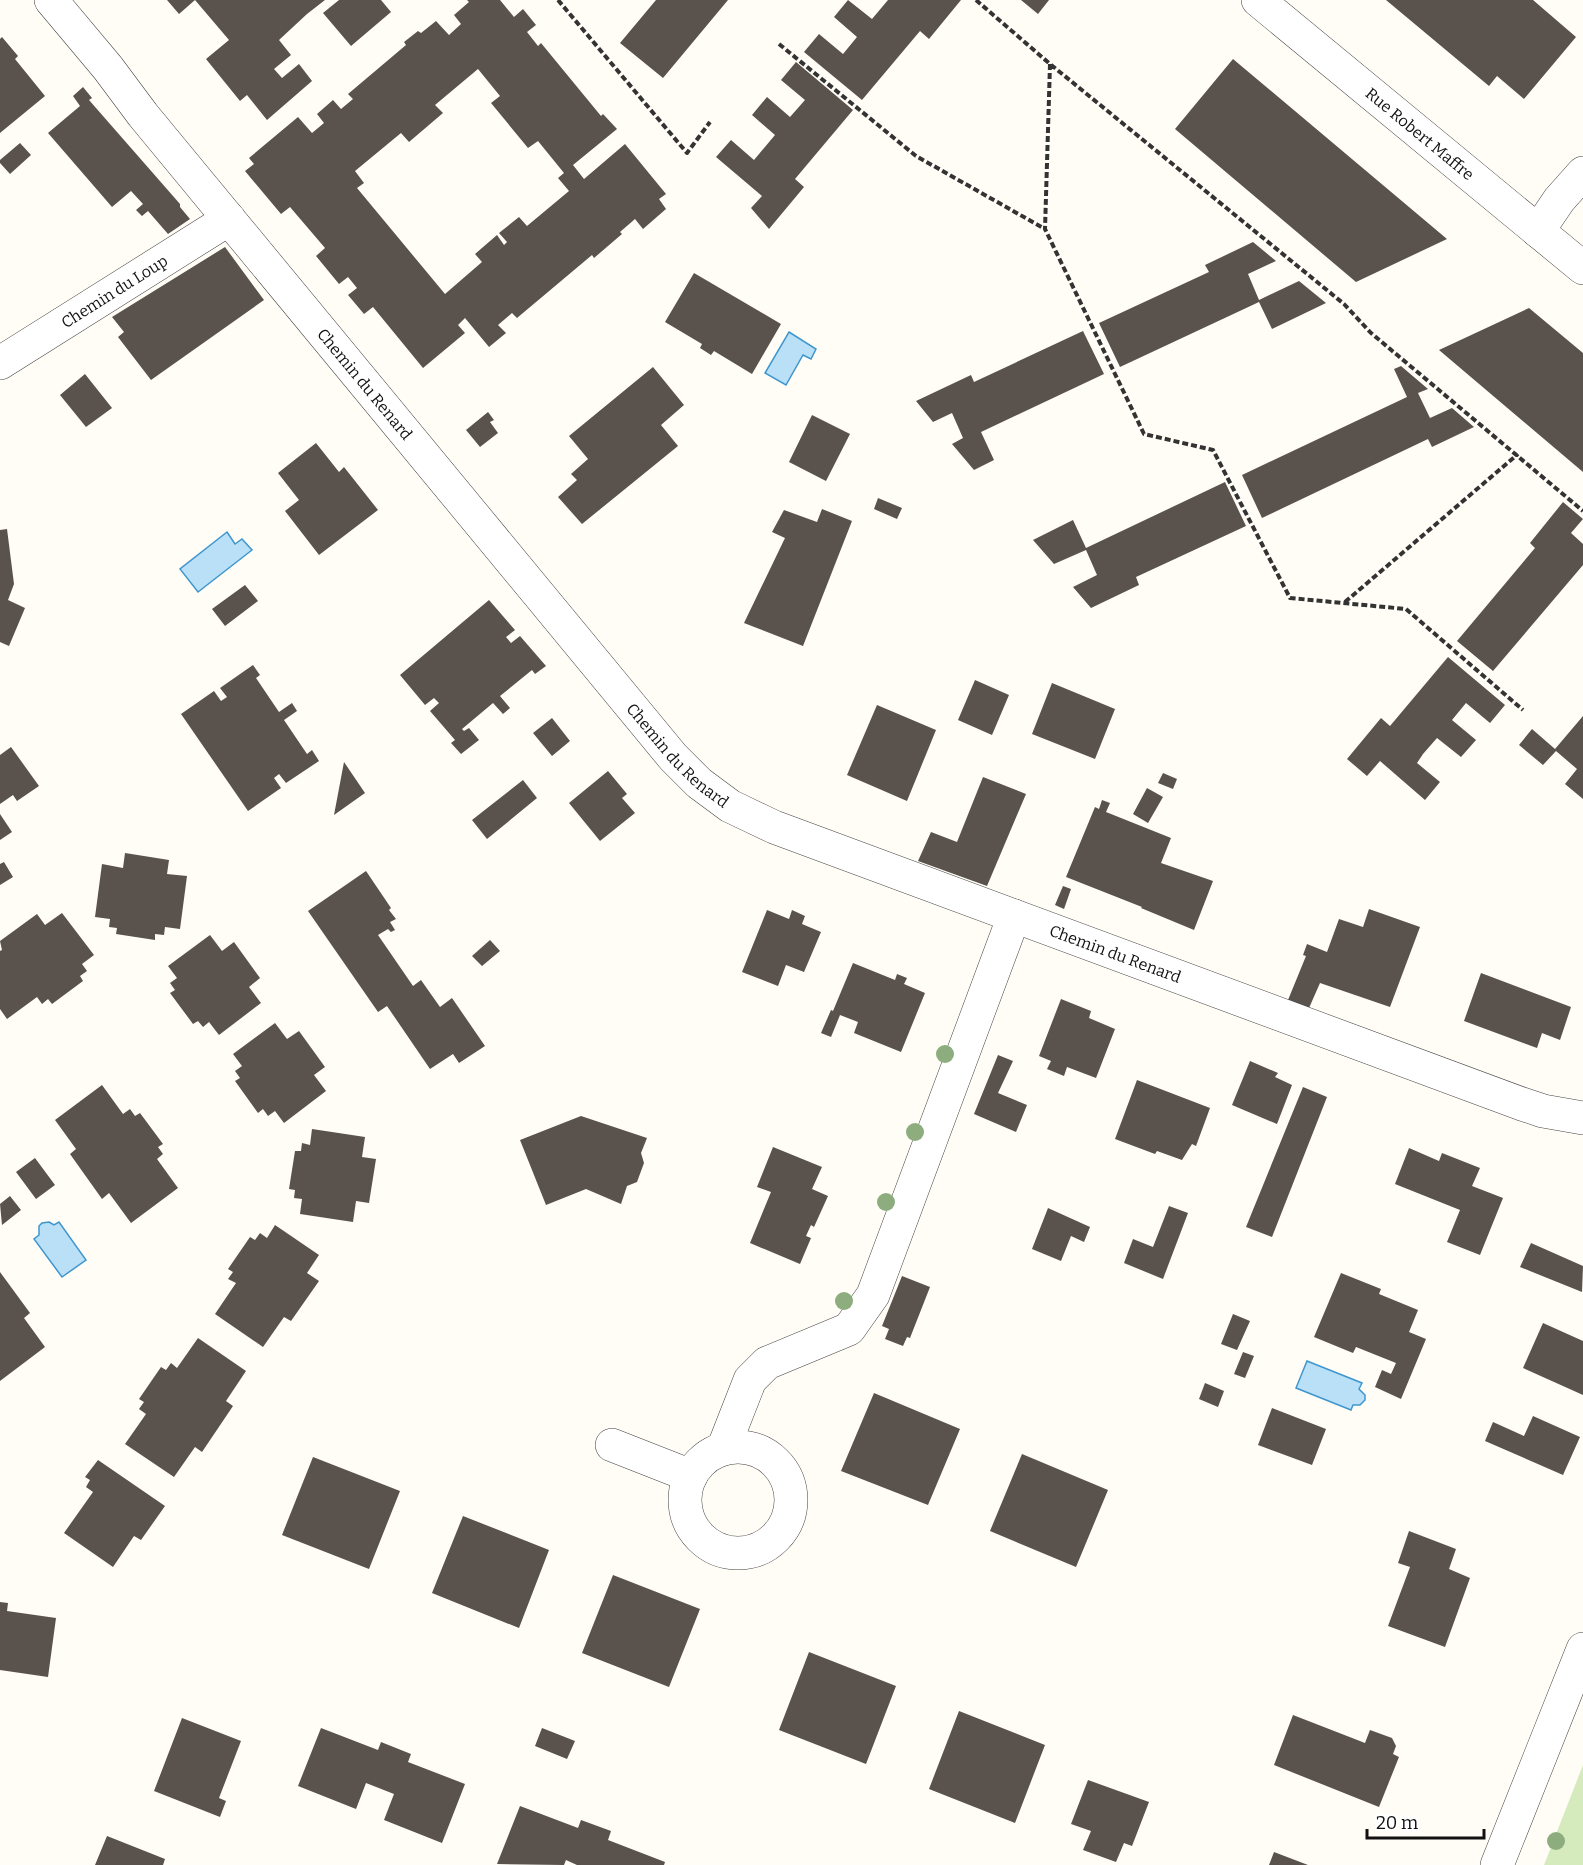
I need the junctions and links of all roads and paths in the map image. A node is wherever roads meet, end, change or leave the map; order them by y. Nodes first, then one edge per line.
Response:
1 (51, 0) edge
2 (558, 0) edge
3 (976, 0) edge
4 (1257, 0) edge
5 (779, 44) dead end
6 (1050, 64) junction
7 (710, 122) dead end
8 (1583, 173) edge
9 (229, 219) junction
10 (1045, 229) junction
11 (1538, 231) junction
12 (1583, 268) edge
13 (0, 363) edge
14 (1518, 454) junction
15 (1583, 511) edge
16 (1344, 603) junction
17 (1523, 710) dead end
18 (1014, 916) junction
19 (1583, 1118) edge
20 (612, 1445) dead end
21 (723, 1449) junction
22 (691, 1476) junction
23 (1583, 1649) edge
24 (1497, 1865) edge

1 - 9 street, Chemin du Renard
2 - 7 path
3 - 6 path
4 - 11 street, Rue Robert Maffre
5 - 10 path
6 - 10 path
6 - 14 path
8 - 11 street
9 - 13 street, Chemin du Loup
9 - 18 street, Chemin du Renard
10 - 16 path
11 - 12 street, Rue Robert Maffre
14 - 15 path
14 - 16 path
16 - 17 path
18 - 19 street, Chemin du Renard
18 - 21 street
20 - 22 street
21 - 22 street
21 - 22 street
23 - 24 street

